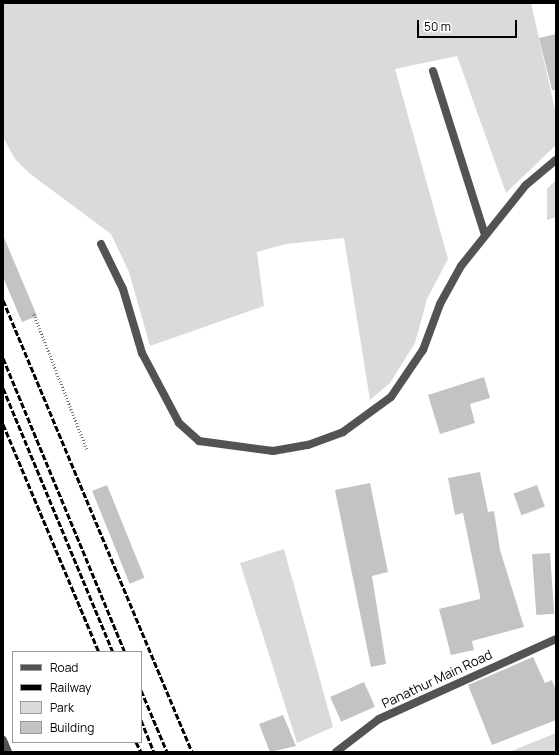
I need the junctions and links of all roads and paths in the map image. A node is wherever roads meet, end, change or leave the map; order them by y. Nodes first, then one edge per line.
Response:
1 (432, 71) dead end
2 (556, 160) edge
3 (486, 235) junction
4 (101, 244) dead end
5 (34, 314) dead end
6 (87, 449) dead end
7 (556, 639) edge
8 (3, 742) edge
9 (8, 752) edge
10 (336, 752) edge

1 - 3 street
2 - 3 street
3 - 4 street
5 - 6 path
7 - 10 street, Panathur Main Road
8 - 9 street

